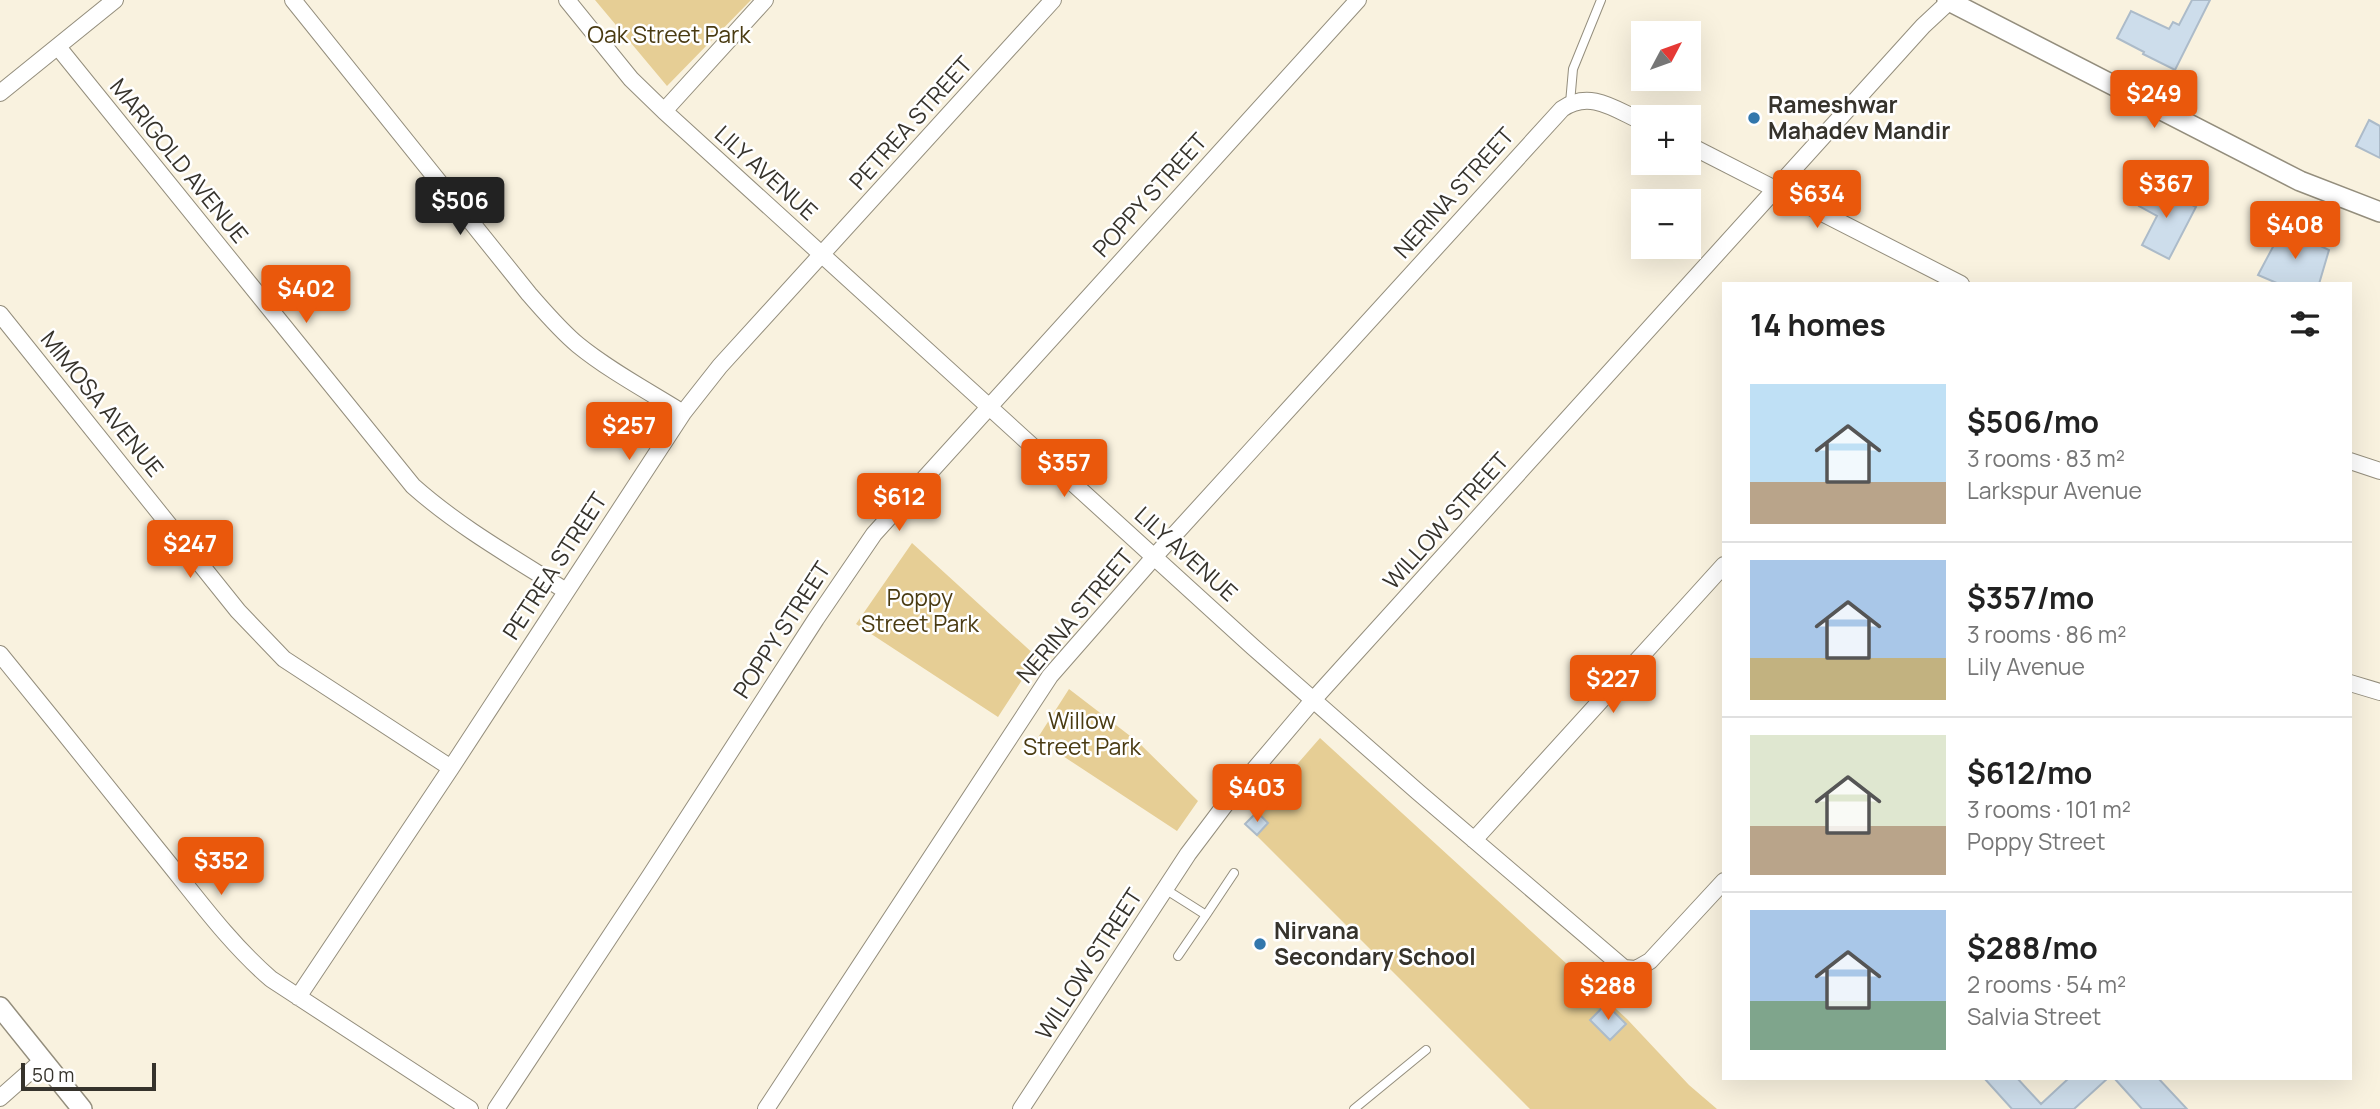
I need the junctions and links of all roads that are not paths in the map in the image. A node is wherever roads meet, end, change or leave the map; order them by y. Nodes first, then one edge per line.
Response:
1 (115, 0) edge
2 (293, 0) edge
3 (567, 0) edge
4 (765, 0) edge
5 (1053, 0) edge
6 (1358, 0) edge
7 (1601, 0) edge
8 (1949, 1) edge
9 (58, 47) junction
10 (0, 93) edge
11 (1570, 103) junction
12 (664, 111) junction
13 (1631, 117) edge
14 (1701, 151) edge
15 (1777, 189) junction
16 (2380, 212) edge
17 (822, 255) junction
18 (1957, 282) edge
19 (0, 314) edge
20 (988, 407) junction
21 (683, 412) junction
22 (2352, 462) edge
23 (2380, 471) edge
24 (1155, 556) junction
25 (1722, 567) edge
26 (566, 591) junction
27 (0, 654) edge
28 (2352, 684) edge
29 (2380, 692) edge
30 (1314, 699) junction
31 (451, 768) junction
32 (1474, 840) junction
33 (1234, 873) dead end
34 (1722, 883) edge
35 (1165, 889) junction
36 (1206, 915) junction
37 (1178, 956) dead end
38 (298, 997) junction
39 (0, 1007) edge
40 (1426, 1050) dead end
41 (43, 1060) junction
42 (0, 1098) edge
43 (82, 1109) edge
44 (470, 1109) edge
45 (496, 1109) edge
46 (766, 1109) edge
47 (1021, 1109) edge
48 (1354, 1109) edge

1 - 9 street
2 - 21 street
3 - 12 street, LILY AVENUE
4 - 12 street
5 - 17 street, PETREA STREET
6 - 20 street, POPPY STREET
7 - 11 lane
8 - 15 street, WILLOW STREET
8 - 16 street
9 - 10 street
9 - 26 street, MARIGOLD AVENUE
11 - 13 street
11 - 24 street, NERINA STREET
12 - 17 street, LILY AVENUE
14 - 15 street
15 - 18 street
15 - 30 street, WILLOW STREET
17 - 20 street, LILY AVENUE
17 - 21 street, PETREA STREET
19 - 31 street, MIMOSA AVENUE
20 - 24 street, LILY AVENUE
20 - 45 street, POPPY STREET
21 - 26 street, PETREA STREET
22 - 23 street
24 - 30 street, LILY AVENUE
24 - 46 street, NERINA STREET
25 - 32 street
26 - 31 street, PETREA STREET
27 - 38 street
28 - 29 street
30 - 32 street, LILY AVENUE
30 - 35 street, WILLOW STREET
31 - 38 street, PETREA STREET
32 - 34 street, LILY AVENUE
33 - 36 lane
35 - 36 lane
35 - 47 street, WILLOW STREET
36 - 37 lane
38 - 44 street
39 - 41 street
40 - 48 lane
41 - 42 street
41 - 43 street

